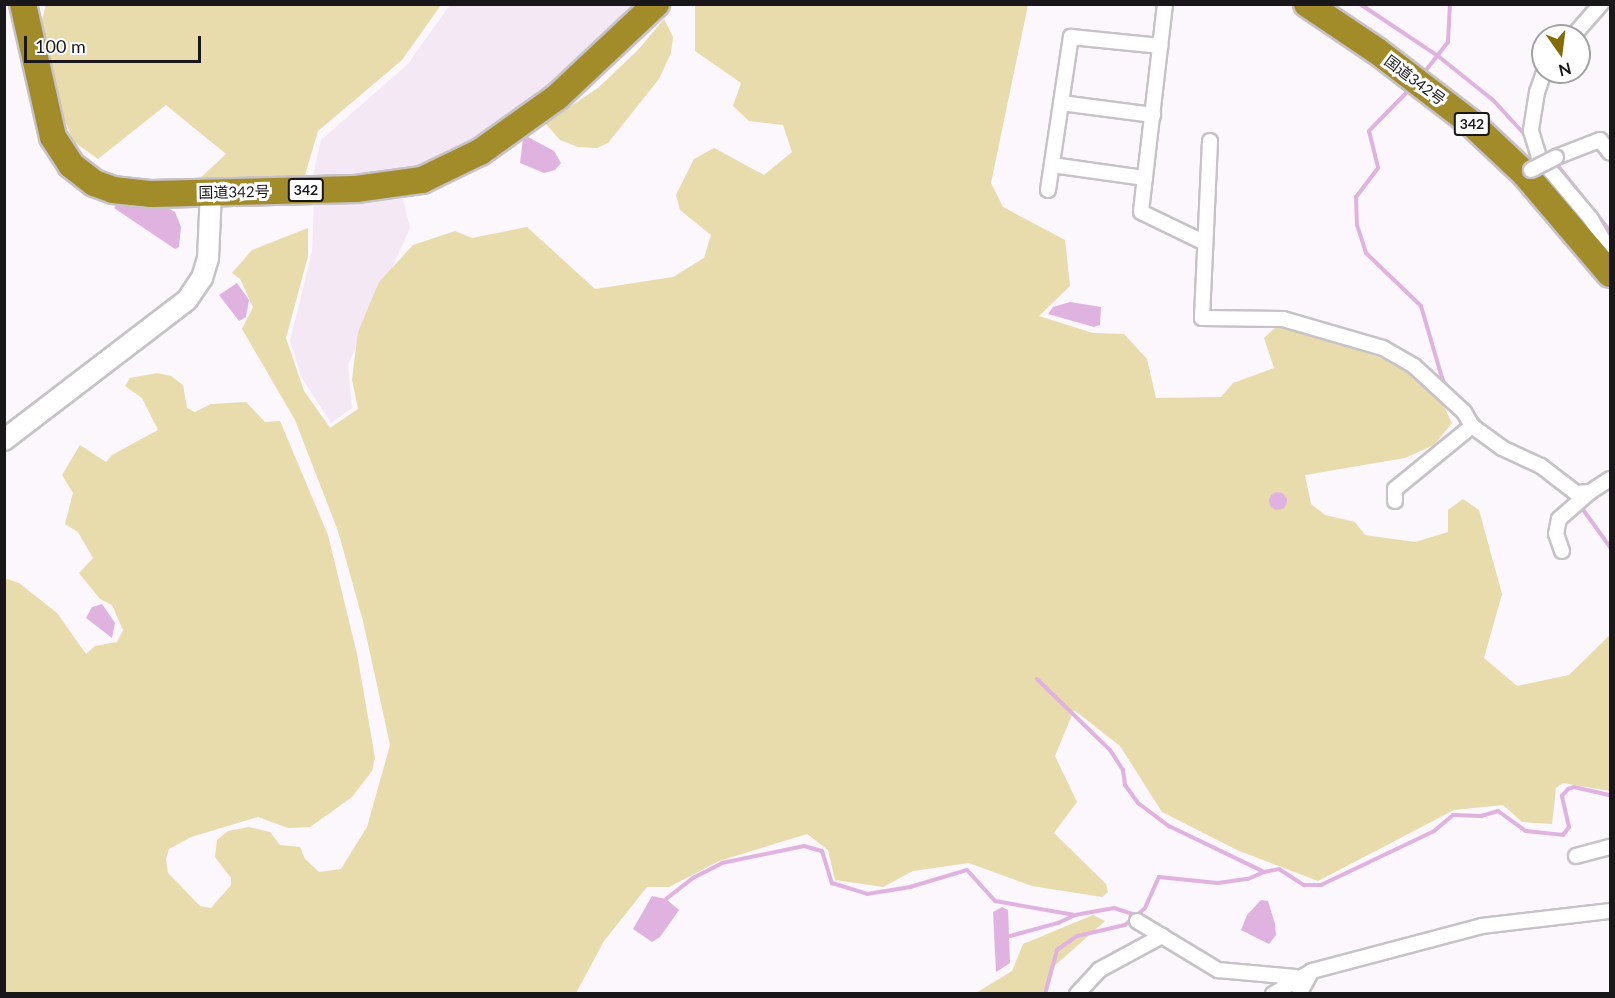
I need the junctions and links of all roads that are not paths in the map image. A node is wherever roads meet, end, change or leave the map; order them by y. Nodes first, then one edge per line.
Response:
1 (23, 4) edge
2 (656, 4) edge
3 (1165, 4) edge
4 (1307, 4) edge
5 (1600, 4) edge
6 (1588, 10) edge
7 (1580, 24) edge
8 (1161, 46) junction
9 (1540, 84) edge
10 (1061, 103) junction
11 (1152, 115) junction
12 (1210, 141) dead end
13 (1611, 153) edge
14 (1052, 165) junction
15 (1528, 172) junction
16 (1145, 178) junction
17 (1048, 190) dead end
18 (211, 192) junction
19 (1205, 243) junction
20 (1611, 252) edge
21 (1611, 274) edge
22 (1472, 426) junction
23 (4, 440) edge
24 (1611, 479) edge
25 (1590, 492) junction
26 (1395, 501) dead end
27 (1562, 551) dead end
28 (1611, 847) edge
29 (1576, 856) dead end
30 (1611, 911) edge
31 (1137, 921) dead end
32 (1162, 936) junction
33 (1312, 971) junction
34 (1296, 977) junction
35 (1077, 993) edge
36 (1273, 993) edge
37 (1299, 993) edge

1 - 18 highway, 国道342号 / 342
2 - 18 highway, 国道342号 / 342
3 - 8 street
4 - 15 highway, 国道342号 / 342
5 - 6 street
6 - 7 street
8 - 10 street
8 - 11 street
9 - 20 street
10 - 11 street
10 - 14 street
11 - 16 street
12 - 19 street
13 - 15 street, bridge
14 - 16 street
14 - 17 street
15 - 21 highway, 国道342号 / 342
16 - 19 street
18 - 23 street
19 - 22 street
22 - 25 street
22 - 26 street
24 - 25 street
25 - 27 street
28 - 29 street
30 - 33 street
31 - 32 street
32 - 34 street
32 - 35 street
33 - 34 street
33 - 37 street
34 - 36 street

